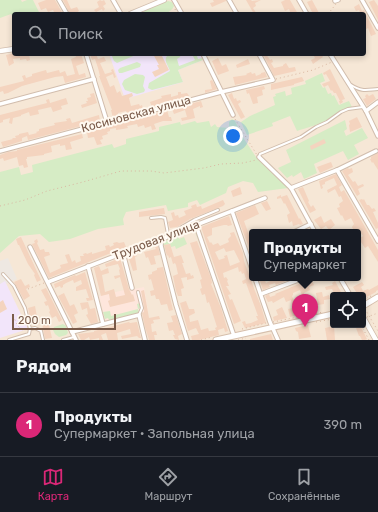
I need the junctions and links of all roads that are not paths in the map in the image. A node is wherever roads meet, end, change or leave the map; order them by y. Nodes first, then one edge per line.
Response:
1 (59, 0) edge
2 (113, 0) edge
3 (164, 0) edge
4 (174, 0) edge
5 (229, 0) edge
6 (299, 0) edge
7 (362, 0) edge
8 (66, 12) edge
9 (120, 12) edge
10 (135, 12) edge
11 (181, 12) edge
12 (236, 12) edge
13 (306, 12) edge
14 (378, 28) edge
15 (12, 49) edge
16 (0, 51) edge
17 (87, 56) edge
18 (204, 56) edge
19 (260, 56) edge
20 (331, 56) edge
21 (94, 79) junction
22 (348, 83) junction
23 (378, 89) edge
24 (222, 92) junction
25 (378, 102) edge
26 (0, 104) edge
27 (365, 109) junction
28 (233, 114) road end
29 (107, 122) junction
30 (378, 136) edge
31 (0, 151) edge
32 (376, 151) dead end
33 (259, 158) joint
34 (337, 170) junction
35 (291, 188) junction
36 (265, 198) dead end
37 (218, 210) dead end
38 (232, 211) junction
39 (151, 218) dead end
40 (311, 224) junction
41 (196, 225) junction
42 (300, 229) edge
43 (314, 229) edge
44 (168, 235) junction
45 (161, 241) junction
46 (378, 241) edge
47 (30, 247) dead end
48 (123, 253) junction
49 (247, 254) joint
50 (249, 260) edge
51 (88, 266) junction
52 (3, 274) dead end
53 (256, 281) edge
54 (295, 281) edge
55 (342, 281) edge
56 (48, 282) junction
57 (132, 288) dead end
58 (138, 292) dead end
59 (348, 292) edge
60 (261, 294) junction
61 (378, 297) edge
62 (366, 306) edge
63 (139, 315) junction
64 (330, 315) edge
65 (366, 322) edge
66 (103, 324) junction
67 (272, 327) junction
68 (30, 329) junction
69 (72, 332) junction
70 (234, 336) junction
71 (75, 339) edge
72 (9, 340) edge
73 (43, 340) edge
74 (63, 340) edge
75 (145, 340) edge
76 (187, 340) edge
77 (216, 340) edge
78 (278, 340) edge
79 (376, 340) edge

1 - 8 street
2 - 9 street
3 - 10 street
4 - 11 street
5 - 12 street
6 - 13 street
7 - 14 street
15 - 16 street
17 - 21 street
18 - 24 street
19 - 24 street, Косиновская улица
20 - 22 street
21 - 26 street
21 - 29 street
22 - 23 lane
22 - 27 street
24 - 28 street
24 - 29 street, Косиновская улица
25 - 27 street
27 - 30 street
27 - 33 lane
29 - 31 street, Косиновская улица
32 - 34 street
33 - 35 street
34 - 35 street
34 - 46 street
35 - 40 street
36 - 38 street, Трудовая улица
37 - 44 lane
38 - 41 street, Трудовая улица
38 - 49 street
39 - 44 lane
40 - 42 street
40 - 43 street
41 - 44 street, Трудовая улица
41 - 70 street
44 - 45 street, Трудовая улица
45 - 48 street, Трудовая улица
45 - 76 street
47 - 56 street
48 - 51 street, Трудовая улица
48 - 57 street
49 - 50 street
51 - 56 street, Трудовая улица
51 - 66 street
52 - 68 lane
53 - 60 street
54 - 60 street
55 - 59 street
56 - 69 street
58 - 63 lane
60 - 67 street
61 - 62 main road
63 - 66 street
63 - 75 street
64 - 67 main road
65 - 79 street
66 - 69 street
67 - 70 main road
67 - 78 street
68 - 72 lane
68 - 73 lane
69 - 71 street
70 - 77 main road
71 - 74 lane

